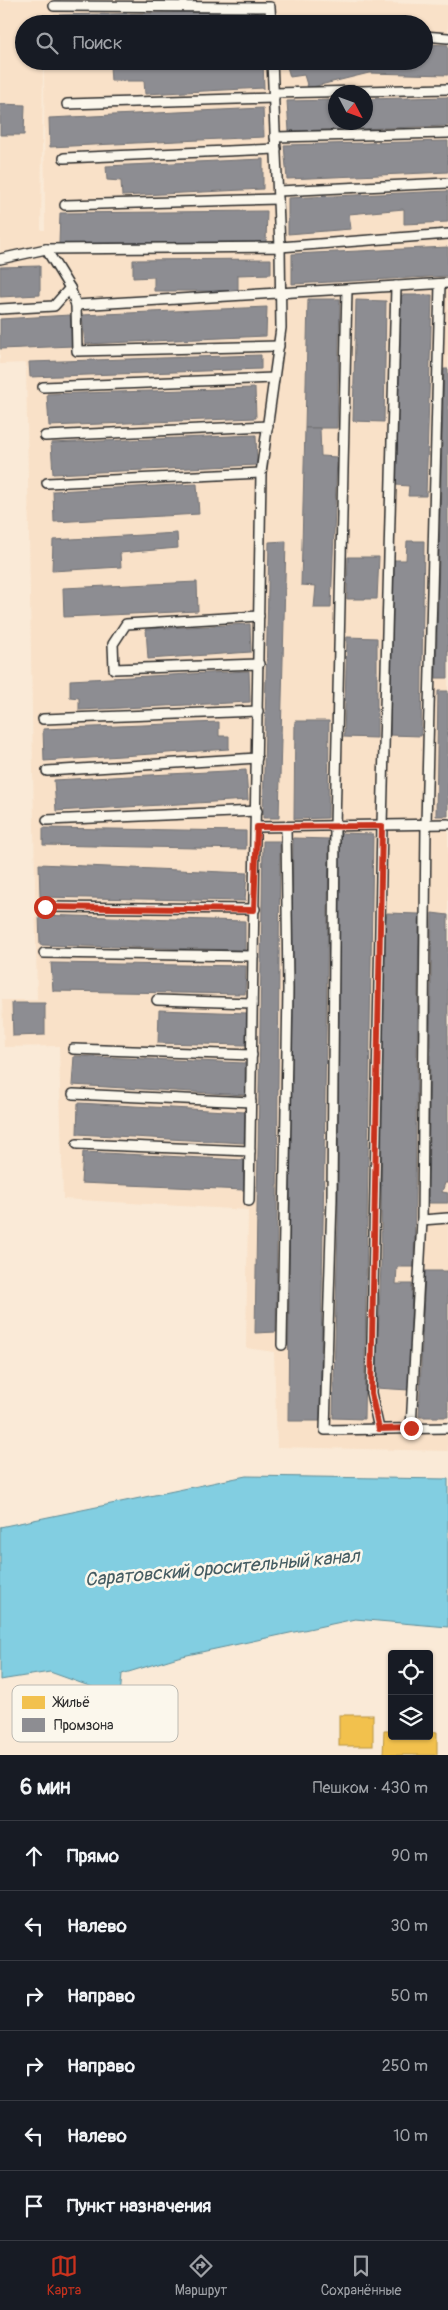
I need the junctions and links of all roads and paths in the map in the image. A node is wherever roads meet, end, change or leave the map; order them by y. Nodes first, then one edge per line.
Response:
1 (54, 6) dead end
2 (270, 15) edge
3 (433, 37) edge
4 (448, 38) edge
5 (273, 70) edge
6 (448, 89) edge
7 (274, 96) junction
8 (67, 104) dead end
9 (448, 134) edge
10 (275, 137) junction
11 (276, 148) junction
12 (64, 158) dead end
13 (448, 183) edge
14 (278, 195) junction
15 (64, 205) dead end
16 (448, 234) edge
17 (280, 246) junction
18 (46, 249) junction
19 (0, 260) edge
20 (444, 283) edge
21 (396, 286) junction
22 (70, 288) junction
23 (347, 289) junction
24 (280, 292) junction
25 (76, 305) junction
26 (0, 309) edge
27 (279, 346) junction
28 (274, 378) junction
29 (43, 387) dead end
30 (268, 426) junction
31 (45, 436) dead end
32 (260, 473) junction
33 (48, 483) dead end
34 (259, 616) junction
35 (259, 664) junction
36 (258, 711) junction
37 (43, 719) dead end
38 (258, 758) junction
39 (47, 771) dead end
40 (257, 811) junction
41 (47, 820) dead end
42 (426, 824) junction
43 (448, 824) edge
44 (335, 826) junction
45 (382, 826) junction
46 (257, 827) junction
47 (286, 827) junction
48 (45, 907) dead end
49 (254, 910) junction
50 (44, 953) dead end
51 (253, 956) junction
52 (157, 1000) dead end
53 (252, 1003) junction
54 (73, 1048) dead end
55 (252, 1055) junction
56 (73, 1094) dead end
57 (251, 1102) junction
58 (77, 1144) dead end
59 (250, 1151) junction
60 (250, 1201) dead end
61 (448, 1218) edge
62 (422, 1220) junction
63 (282, 1345) dead end
64 (411, 1428) junction
65 (448, 1428) edge
66 (379, 1429) junction

1 - 2 lane
3 - 4 lane
5 - 7 lane
6 - 7 lane
7 - 8 lane
7 - 10 lane
9 - 10 lane
10 - 11 lane
11 - 12 lane
11 - 14 lane
13 - 14 lane
14 - 15 lane
14 - 17 lane
16 - 17 lane
17 - 18 lane
17 - 24 lane
18 - 19 lane
18 - 22 lane
20 - 21 lane
20 - 42 lane
21 - 23 lane
21 - 45 lane
22 - 25 lane
22 - 26 lane
23 - 24 lane
23 - 44 lane
24 - 25 lane
24 - 27 lane
25 - 27 lane
27 - 28 lane
28 - 29 lane
28 - 30 lane
30 - 31 lane
30 - 32 lane
32 - 33 lane
32 - 34 lane
34 - 35 lane
34 - 35 lane
35 - 36 lane
36 - 37 lane
36 - 38 lane
38 - 39 lane
38 - 40 lane
40 - 41 lane
40 - 46 lane
42 - 43 lane
42 - 45 lane
42 - 62 lane
44 - 45 lane
44 - 47 lane
44 - 66 lane
45 - 66 lane
46 - 47 lane
46 - 49 lane
47 - 63 lane
48 - 49 lane
49 - 51 lane
50 - 51 lane
51 - 53 lane
52 - 53 lane
53 - 55 lane
54 - 55 lane
55 - 57 lane
56 - 57 lane
57 - 59 lane
58 - 59 lane
59 - 60 lane
61 - 62 lane
62 - 64 lane
64 - 65 lane
64 - 66 lane

